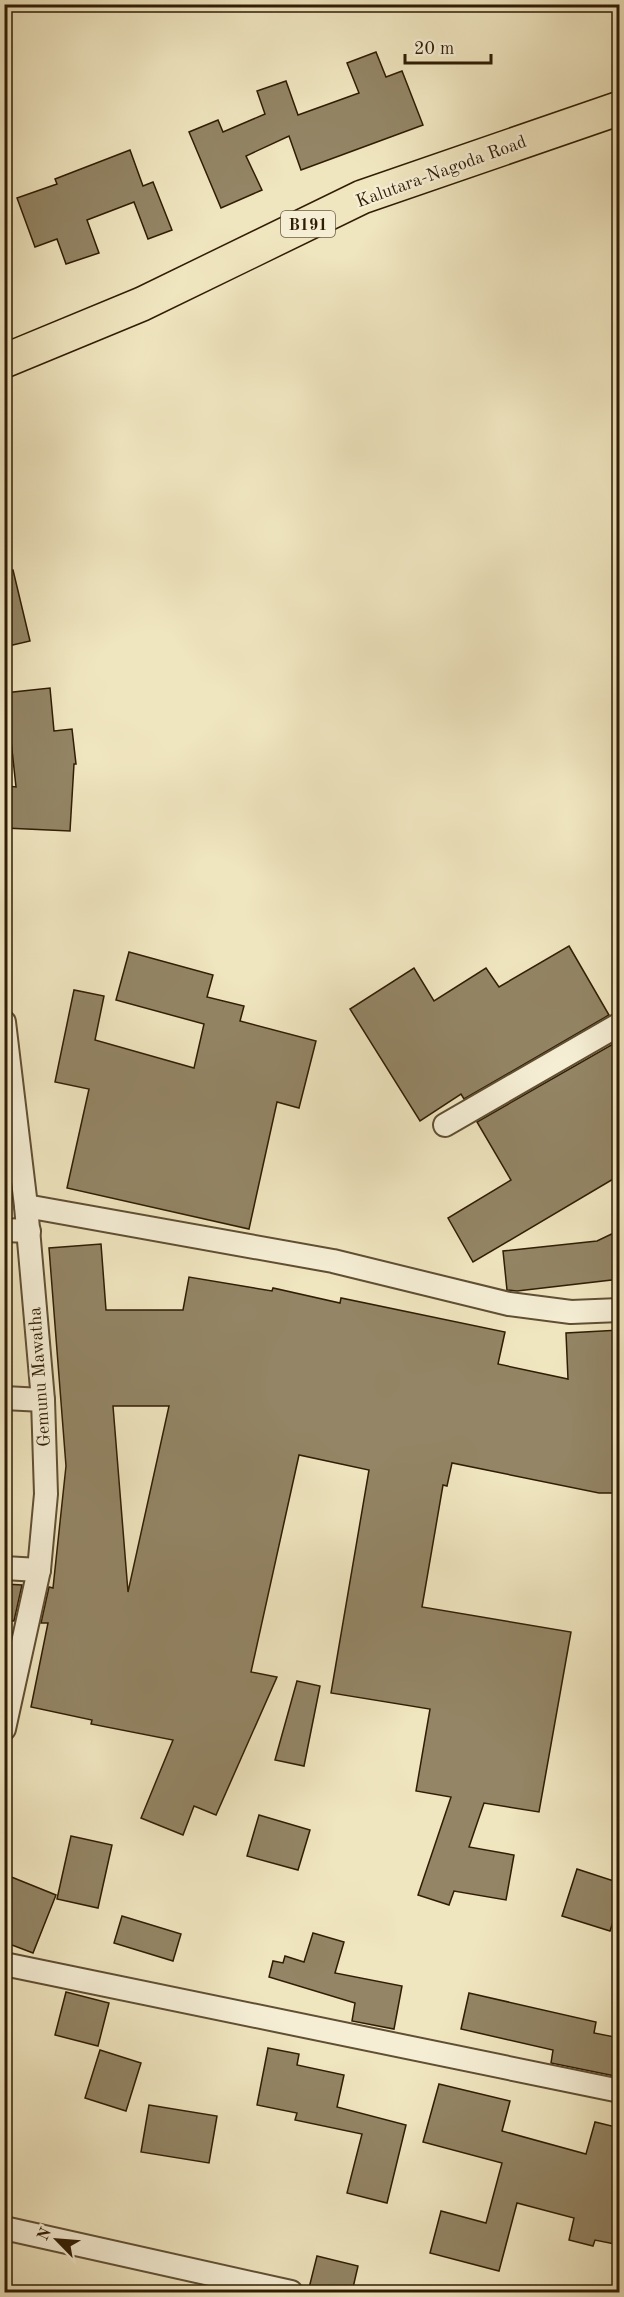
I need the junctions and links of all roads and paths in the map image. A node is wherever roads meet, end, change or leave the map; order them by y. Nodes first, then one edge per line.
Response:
1 (620, 108) edge
2 (4, 361) edge
3 (4, 1022) edge
4 (620, 1024) edge
5 (7, 1058) edge
6 (445, 1125) dead end
7 (26, 1206) junction
8 (4, 1230) edge
9 (28, 1231) junction
10 (620, 1310) edge
11 (4, 1398) edge
12 (43, 1400) junction
13 (4, 1568) edge
14 (39, 1570) junction
15 (4, 1730) edge
16 (4, 1964) edge
17 (620, 2091) edge
18 (4, 2228) edge
19 (291, 2292) edge

1 - 2 main road, Kalutara-Nagoda Road / B191
3 - 5 street, Gemunu Mawatha
4 - 6 street
5 - 7 street, Gemunu Mawatha
7 - 9 street, Gemunu Mawatha
7 - 10 street
8 - 9 street
9 - 12 street, Gemunu Mawatha
11 - 12 street
12 - 14 street, Gemunu Mawatha
13 - 14 street
14 - 15 street, Gemunu Mawatha
16 - 17 street
18 - 19 street

